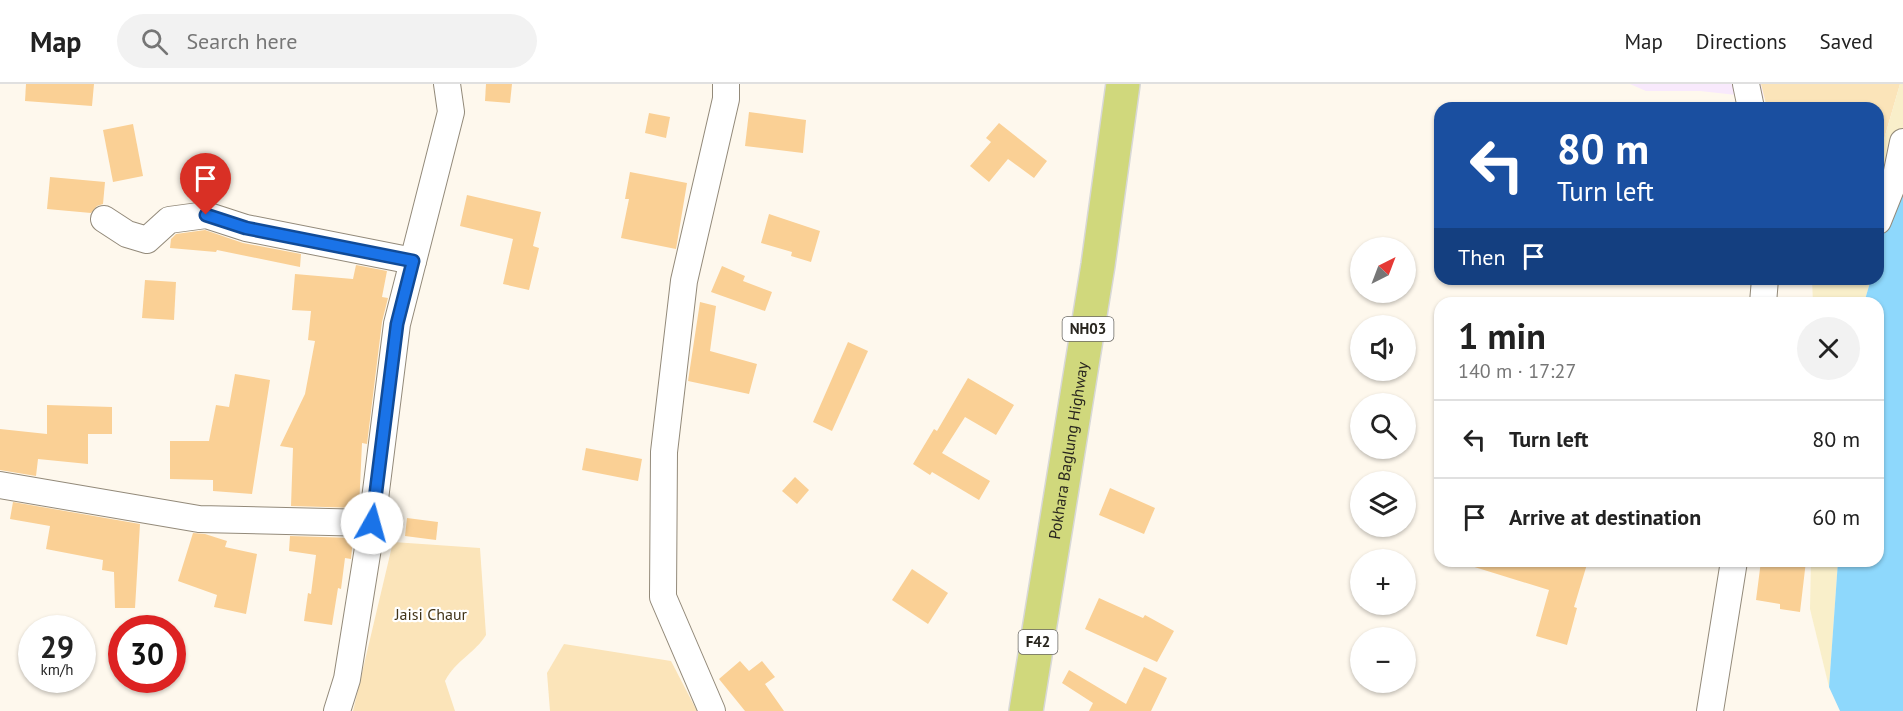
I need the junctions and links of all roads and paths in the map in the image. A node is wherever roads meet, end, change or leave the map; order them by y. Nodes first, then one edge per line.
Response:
1 (447, 84) edge
2 (726, 84) edge
3 (1123, 84) edge
4 (1746, 84) edge
5 (1750, 102) edge
6 (1903, 142) edge
7 (1884, 206) edge
8 (104, 219) dead end
9 (413, 261) junction
10 (0, 485) edge
11 (372, 523) junction
12 (1733, 567) edge
13 (1049, 574) joint
14 (337, 711) edge
15 (712, 711) edge
16 (1026, 711) edge
17 (1710, 711) edge

1 - 9 street
2 - 15 street
3 - 13 highway, Pokhara Baglung Highway / NH03
4 - 5 street
6 - 7 street
8 - 9 street
9 - 11 street
10 - 11 street
11 - 14 street
12 - 17 street
13 - 16 highway, Pokhara Baglung Highway / F42

